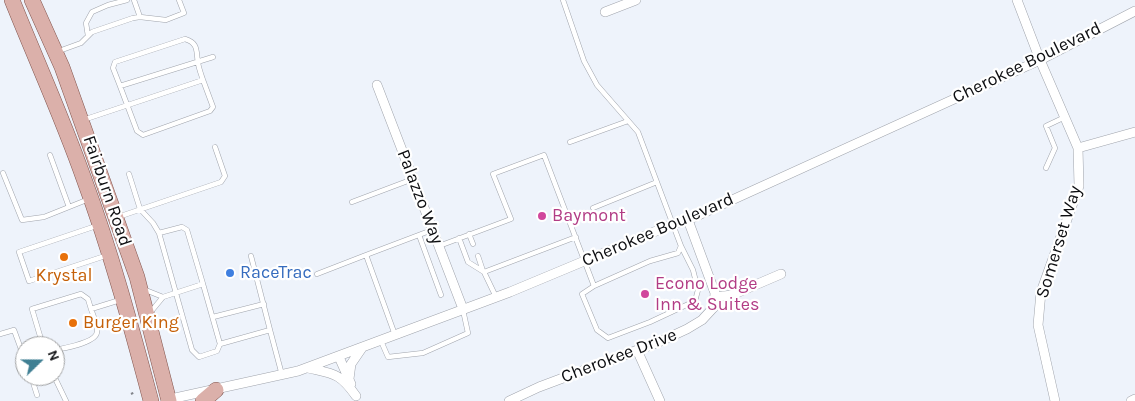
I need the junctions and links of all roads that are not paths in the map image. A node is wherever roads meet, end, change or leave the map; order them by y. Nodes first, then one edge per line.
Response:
1 (12, 0) edge
2 (32, 0) edge
3 (127, 0) edge
4 (134, 0) edge
5 (179, 0) edge
6 (563, 0) edge
7 (636, 0) edge
8 (1017, 0) edge
9 (1135, 11) edge
10 (605, 12) dead end
11 (140, 17) junction
12 (88, 36) junction
13 (56, 53) junction
14 (213, 57) dead end
15 (1040, 60) junction
16 (198, 62) junction
17 (203, 80) junction
18 (120, 86) junction
19 (377, 86) dead end
20 (127, 105) junction
21 (1065, 117) junction
22 (82, 120) junction
23 (628, 121) junction
24 (1135, 132) edge
25 (570, 142) dead end
26 (215, 147) dead end
27 (1078, 148) junction
28 (50, 155) dead end
29 (1046, 168) dead end
30 (2, 173) dead end
31 (129, 174) dead end
32 (413, 179) junction
33 (657, 182) junction
34 (91, 198) junction
35 (352, 202) dead end
36 (69, 207) junction
37 (593, 208) dead end
38 (140, 209) junction
39 (116, 218) junction
40 (688, 220) junction
41 (100, 224) junction
42 (673, 224) junction
43 (433, 230) junction
44 (159, 234) junction
45 (469, 234) junction
46 (419, 235) junction
47 (459, 238) junction
48 (576, 238) junction
49 (473, 244) dead end
50 (439, 246) junction
51 (681, 246) junction
52 (171, 251) dead end
53 (164, 253) junction
54 (110, 254) junction
55 (366, 255) junction
56 (251, 256) dead end
57 (478, 256) dead end
58 (174, 260) dead end
59 (585, 261) junction
60 (167, 262) junction
61 (484, 272) junction
62 (317, 274) dead end
63 (781, 274) dead end
64 (177, 275) dead end
65 (171, 276) junction
66 (203, 284) junction
67 (594, 286) junction
68 (140, 288) junction
69 (176, 293) junction
70 (441, 295) dead end
71 (163, 297) junction
72 (496, 297) junction
73 (714, 297) junction
74 (124, 299) junction
75 (264, 304) junction
76 (186, 307) dead end
77 (91, 309) junction
78 (180, 309) junction
79 (463, 309) junction
80 (147, 317) junction
81 (189, 317) dead end
82 (212, 317) junction
83 (183, 318) junction
84 (193, 330) dead end
85 (270, 330) junction
86 (187, 332) junction
87 (0, 334) edge
88 (217, 334) junction
89 (16, 336) edge
90 (40, 336) edge
91 (211, 336) dead end
92 (395, 336) junction
93 (196, 340) dead end
94 (381, 341) junction
95 (190, 342) junction
96 (220, 344) junction
97 (65, 347) edge
98 (362, 348) junction
99 (637, 350) junction
100 (339, 357) junction
101 (308, 368) junction
102 (282, 375) junction
103 (349, 379) junction
104 (34, 386) edge
105 (59, 386) edge
106 (216, 390) junction
107 (37, 396) dead end
108 (357, 399) edge
109 (1135, 399) edge
110 (66, 401) edge
111 (150, 401) edge
112 (167, 401) edge
113 (202, 401) edge
114 (509, 401) edge
115 (660, 401) edge
116 (1055, 401) edge
117 (1131, 401) edge

1 - 34 main road, Fairburn Road
2 - 13 main road, Fairburn Road
3 - 12 lane
4 - 11 lane
5 - 11 lane
6 - 23 lane
7 - 10 street
8 - 15 street, Somerset Way
9 - 15 street, Cherokee Boulevard
11 - 12 lane
12 - 13 lane
13 - 22 main road, Fairburn Road
14 - 16 lane
15 - 21 street, Somerset Way
15 - 40 street, Cherokee Boulevard
16 - 17 lane
16 - 18 lane
16 - 18 lane
17 - 20 lane
17 - 20 lane
18 - 20 lane
19 - 32 street, Palazzo Way
20 - 22 lane
21 - 27 street, Somerset Way
21 - 29 lane
22 - 39 main road, Fairburn Road
23 - 25 lane
23 - 33 lane
24 - 27 street
26 - 38 lane
27 - 116 street, Somerset Way
28 - 36 lane
30 - 36 lane
31 - 38 lane
32 - 35 lane
32 - 43 street, Palazzo Way
33 - 37 lane
33 - 42 lane
34 - 36 lane
34 - 41 main road, Fairburn Road
38 - 39 lane
38 - 44 lane
39 - 68 main road, Fairburn Road
40 - 42 street, Cherokee Boulevard
40 - 73 street
41 - 54 main road, Fairburn Road
41 - 54 lane
42 - 51 lane
42 - 59 street, Cherokee Boulevard
43 - 46 lane
43 - 50 street, Palazzo Way
44 - 53 lane
44 - 66 lane
45 - 47 lane
45 - 48 lane
45 - 49 lane
46 - 55 lane
46 - 70 lane
47 - 50 lane
47 - 61 lane
48 - 59 lane
48 - 61 lane
50 - 79 street, Palazzo Way
51 - 67 lane
51 - 67 lane
52 - 53 lane
53 - 60 lane
54 - 74 main road, Fairburn Road
55 - 62 lane
55 - 92 lane
56 - 75 lane
57 - 61 lane
58 - 60 lane
59 - 67 lane
59 - 72 street, Cherokee Boulevard
60 - 65 lane
61 - 72 lane
63 - 73 street
64 - 65 lane
65 - 69 lane
66 - 69 lane
66 - 82 lane
68 - 71 lane
68 - 80 main road, Fairburn Road
69 - 71 lane
69 - 78 lane
71 - 80 lane
72 - 79 street, Cherokee Boulevard
73 - 99 street, Cherokee Drive
74 - 77 lane
74 - 111 main road, Fairburn Road
75 - 82 lane
75 - 85 lane
76 - 78 lane
77 - 90 lane
77 - 97 lane
78 - 83 lane
79 - 92 street, Cherokee Boulevard
79 - 94 lane
80 - 112 main road, Fairburn Road
81 - 83 lane
82 - 88 lane
83 - 86 lane
84 - 86 lane
85 - 96 lane
85 - 102 lane
86 - 95 lane
87 - 89 lane
88 - 91 lane
88 - 96 lane
92 - 94 street, Cherokee Boulevard
93 - 95 lane
94 - 98 street, Cherokee Boulevard
95 - 96 lane
98 - 100 street, Cherokee Boulevard
98 - 103 street
99 - 114 street, Cherokee Drive
99 - 115 street
100 - 101 street, Cherokee Boulevard
100 - 103 street
101 - 102 street, Cherokee Boulevard
101 - 108 street
102 - 106 street, Cherokee Boulevard
103 - 108 street
104 - 107 lane
105 - 110 lane
106 - 112 street, Cherokee Boulevard
106 - 113 main road
109 - 117 street

